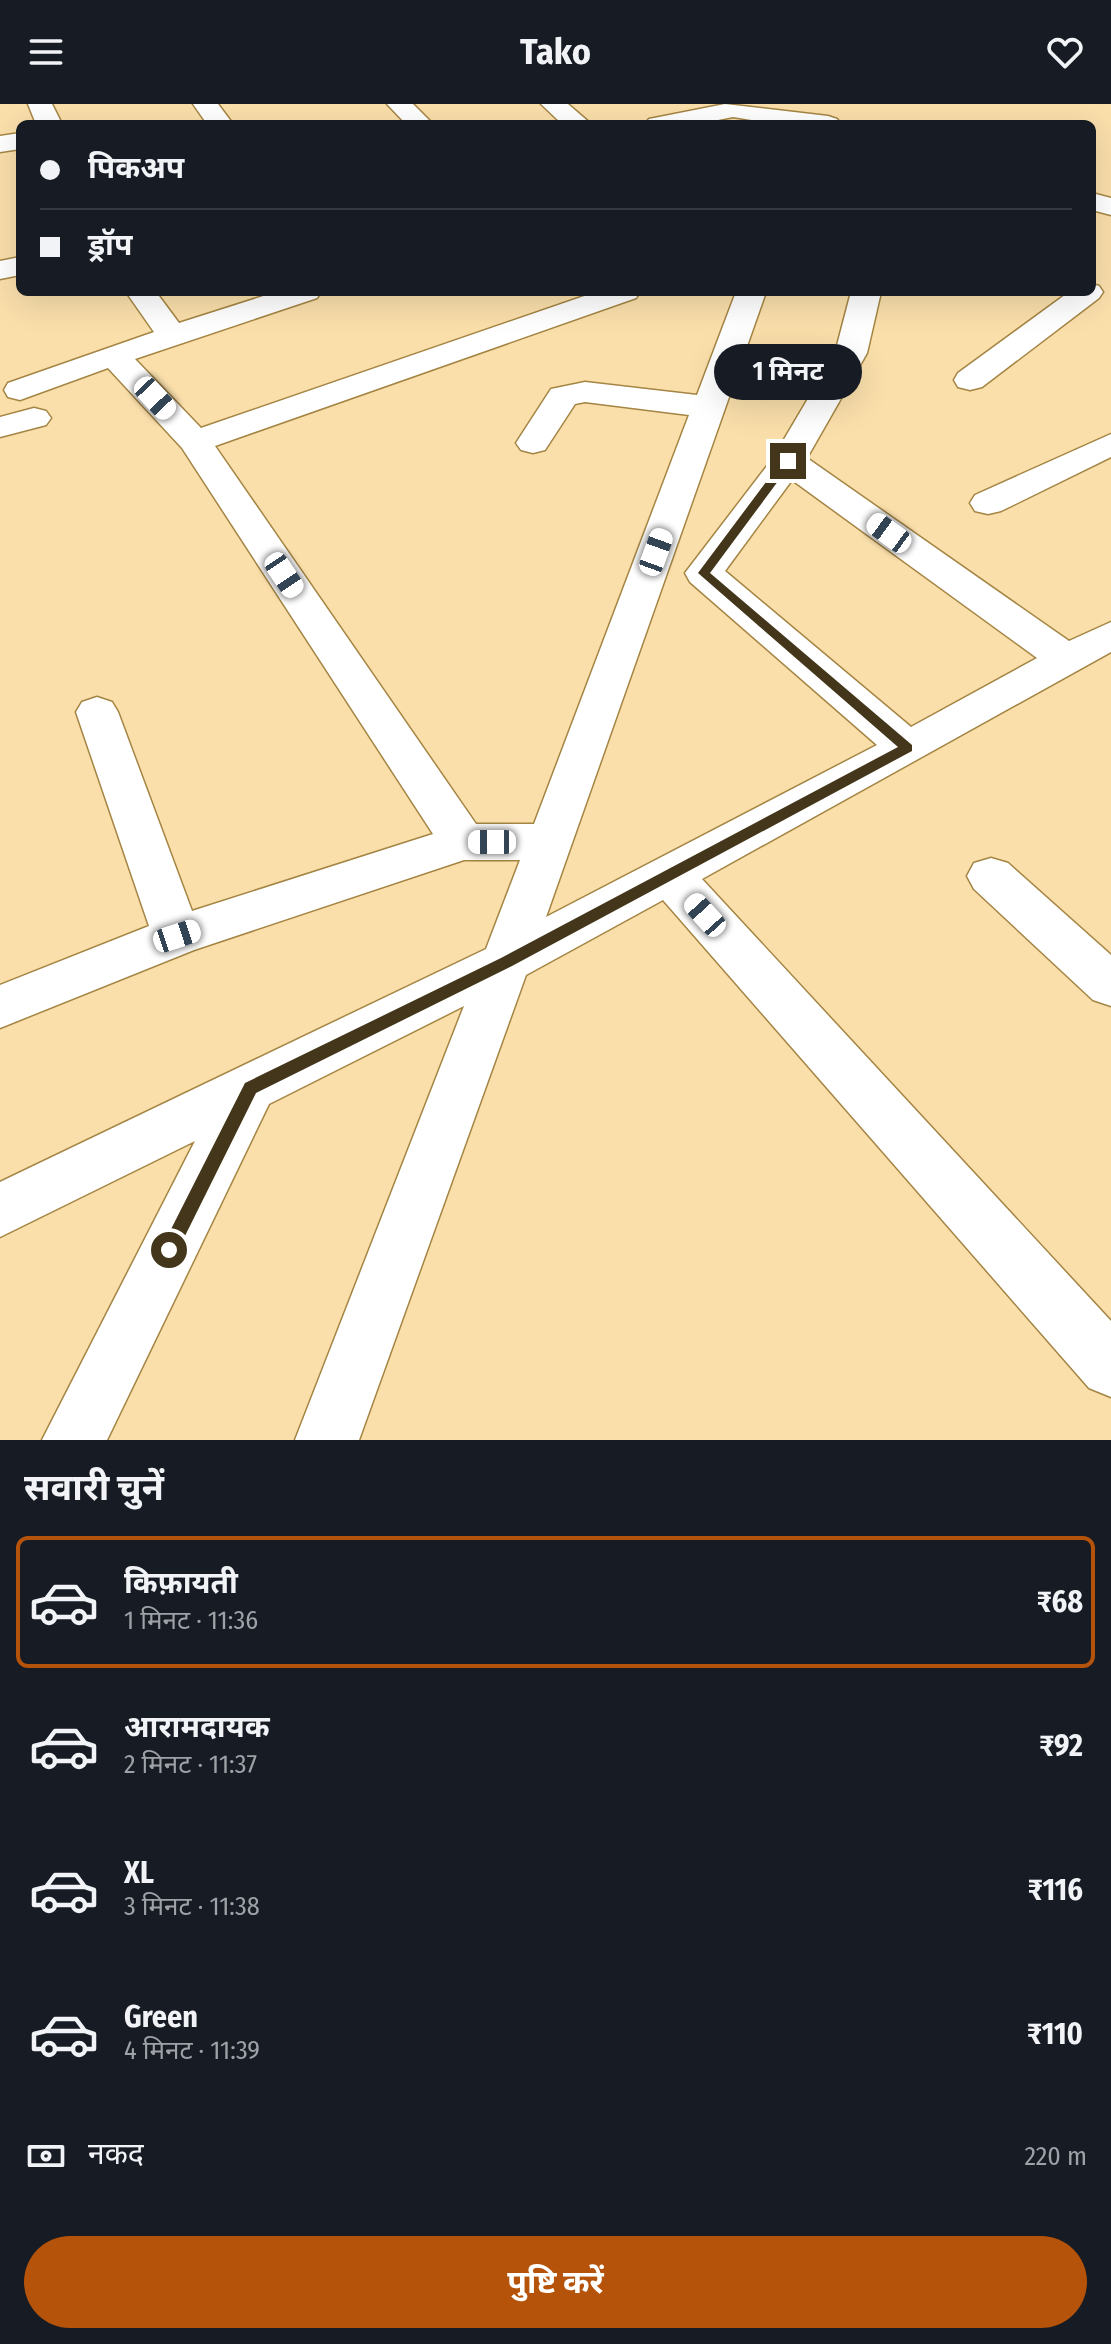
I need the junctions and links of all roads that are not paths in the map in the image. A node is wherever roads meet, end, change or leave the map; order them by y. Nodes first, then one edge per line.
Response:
1 (399, 104) edge
2 (553, 104) edge
3 (819, 118) edge
4 (416, 120) edge
5 (573, 120) edge
6 (679, 120) edge
7 (144, 296) edge
8 (294, 296) edge
9 (614, 296) edge
10 (750, 296) edge
11 (865, 296) edge
12 (1085, 296) edge
13 (172, 335) junction
14 (114, 355) junction
15 (970, 380) dead end
16 (709, 407) junction
17 (0, 427) edge
18 (195, 442) junction
19 (533, 443) dead end
20 (1111, 444) edge
21 (788, 461) junction
22 (988, 503) dead end
23 (1111, 635) edge
24 (1065, 658) junction
25 (97, 712) dead end
26 (908, 748) junction
27 (463, 842) junction
28 (550, 842) junction
29 (669, 875) junction
30 (991, 876) dead end
31 (177, 936) junction
32 (506, 962) junction
33 (1111, 985) edge
34 (0, 1007) edge
35 (250, 1088) junction
36 (0, 1210) edge
37 (1111, 1366) edge
38 (74, 1440) edge
39 (327, 1440) edge

1 - 4 street
2 - 5 street
3 - 6 street
7 - 13 street
8 - 13 street
9 - 18 street
10 - 16 street
11 - 21 street
12 - 15 street
13 - 14 street
14 - 17 street
14 - 18 street
16 - 19 street
16 - 28 street
18 - 27 street
20 - 22 street
21 - 24 street
21 - 26 street
23 - 24 street
24 - 26 street
25 - 31 street
26 - 29 street
27 - 28 street
27 - 31 street
28 - 32 street
29 - 32 street
29 - 37 street
30 - 33 street
31 - 34 street
32 - 35 street
32 - 39 street
35 - 36 street
35 - 38 street

